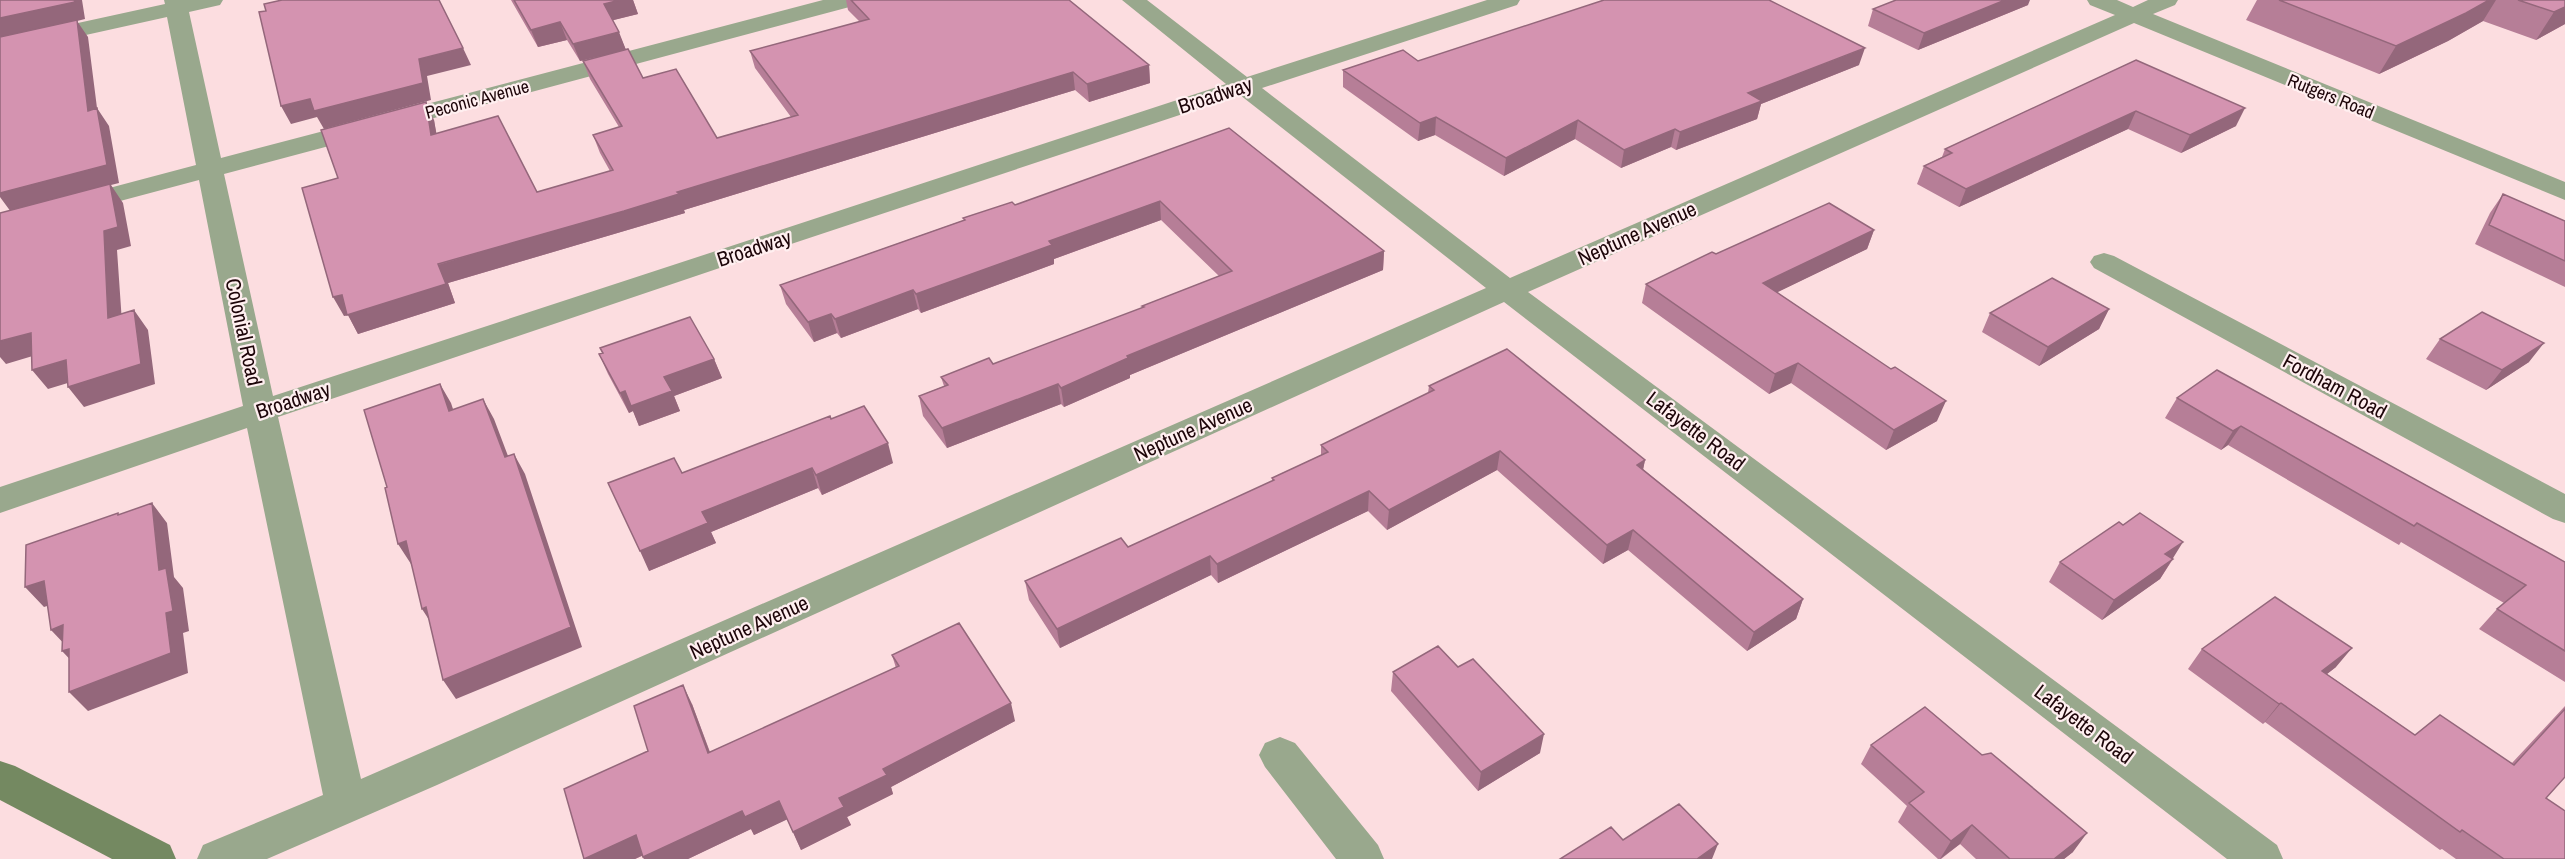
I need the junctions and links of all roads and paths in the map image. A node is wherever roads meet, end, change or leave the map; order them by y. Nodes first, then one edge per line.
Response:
1 (212, 0) edge
2 (849, 0) edge
3 (1133, 0) edge
4 (1509, 0) edge
5 (2098, 0) edge
6 (2167, 0) edge
7 (176, 4) edge
8 (2134, 15) junction
9 (0, 47) edge
10 (1244, 85) junction
11 (211, 169) junction
12 (2565, 192) edge
13 (0, 225) edge
14 (2104, 262) dead end
15 (1507, 290) junction
16 (260, 411) junction
17 (0, 500) edge
18 (2565, 510) edge
19 (1280, 755) dead end
20 (0, 779) edge
21 (346, 805) junction
22 (154, 859) edge
23 (219, 859) edge
24 (1362, 859) edge
25 (2261, 859) edge

1 - 7 street
2 - 11 street, Peconic Avenue
3 - 10 street, Lafayette Road
4 - 10 street, Broadway
5 - 8 street, Rutgers Road
6 - 8 street, Neptune Avenue
7 - 9 street
7 - 11 street, Colonial Road
8 - 12 street, Rutgers Road
8 - 15 street, Neptune Avenue
10 - 15 street, Lafayette Road
10 - 16 street, Broadway
11 - 13 street, Peconic Avenue
11 - 16 street, Colonial Road
14 - 18 street, Fordham Road
15 - 21 street, Neptune Avenue
15 - 25 street, Lafayette Road
16 - 17 street, Broadway
16 - 21 street, Colonial Road
19 - 24 street
20 - 22 street
21 - 23 street, Neptune Avenue

